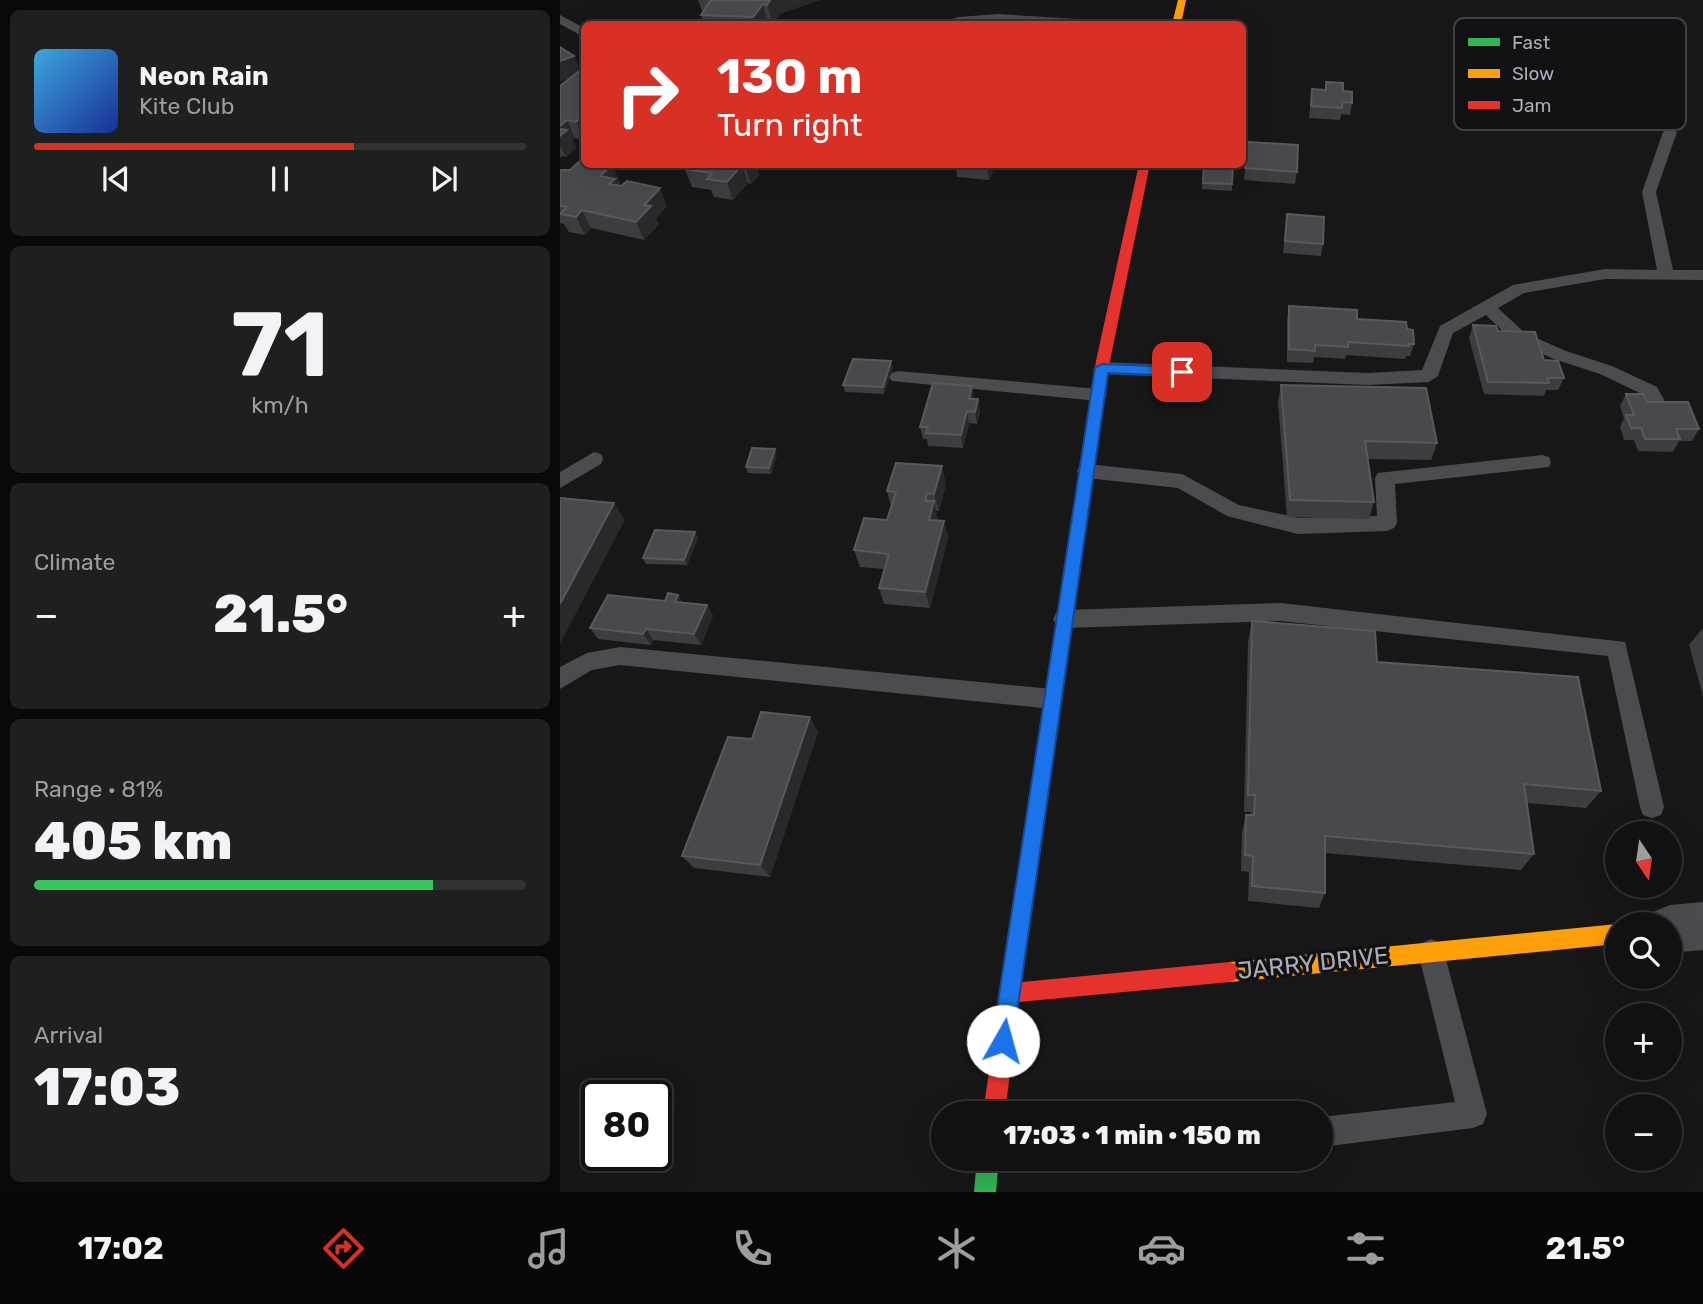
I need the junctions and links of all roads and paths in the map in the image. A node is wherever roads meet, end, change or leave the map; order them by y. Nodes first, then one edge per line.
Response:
1 (1182, 0) edge
2 (560, 19) edge
3 (960, 21) edge
4 (1046, 21) edge
5 (1177, 21) edge
6 (581, 31) edge
7 (1670, 132) dead end
8 (1144, 168) edge
9 (1666, 275) junction
10 (1700, 277) edge
11 (1487, 306) junction
12 (1102, 368) junction
13 (898, 377) dead end
14 (1098, 395) junction
15 (1660, 410) edge
16 (594, 459) dead end
17 (1542, 462) dead end
18 (1087, 471) junction
19 (560, 481) edge
20 (1064, 619) junction
21 (560, 679) edge
22 (1052, 699) junction
23 (1652, 807) dead end
24 (1703, 926) edge
25 (1682, 928) edge
26 (1605, 935) edge
27 (1431, 952) junction
28 (1009, 993) junction
29 (996, 1101) edge
30 (1333, 1131) edge
31 (987, 1171) edge
32 (985, 1192) edge

1 - 5 main road
2 - 6 lane
3 - 4 lane
7 - 9 lane
8 - 12 main road
9 - 10 lane
9 - 11 lane
11 - 12 lane
11 - 15 lane
12 - 14 main road
13 - 14 lane
14 - 18 main road
16 - 19 lane
17 - 18 lane
18 - 20 main road
20 - 22 main road
20 - 23 lane
21 - 22 lane
22 - 28 main road
24 - 25 street
26 - 27 main road, JARRY DRIVE
27 - 28 main road, JARRY DRIVE
27 - 30 lane
28 - 29 main road
31 - 32 main road

